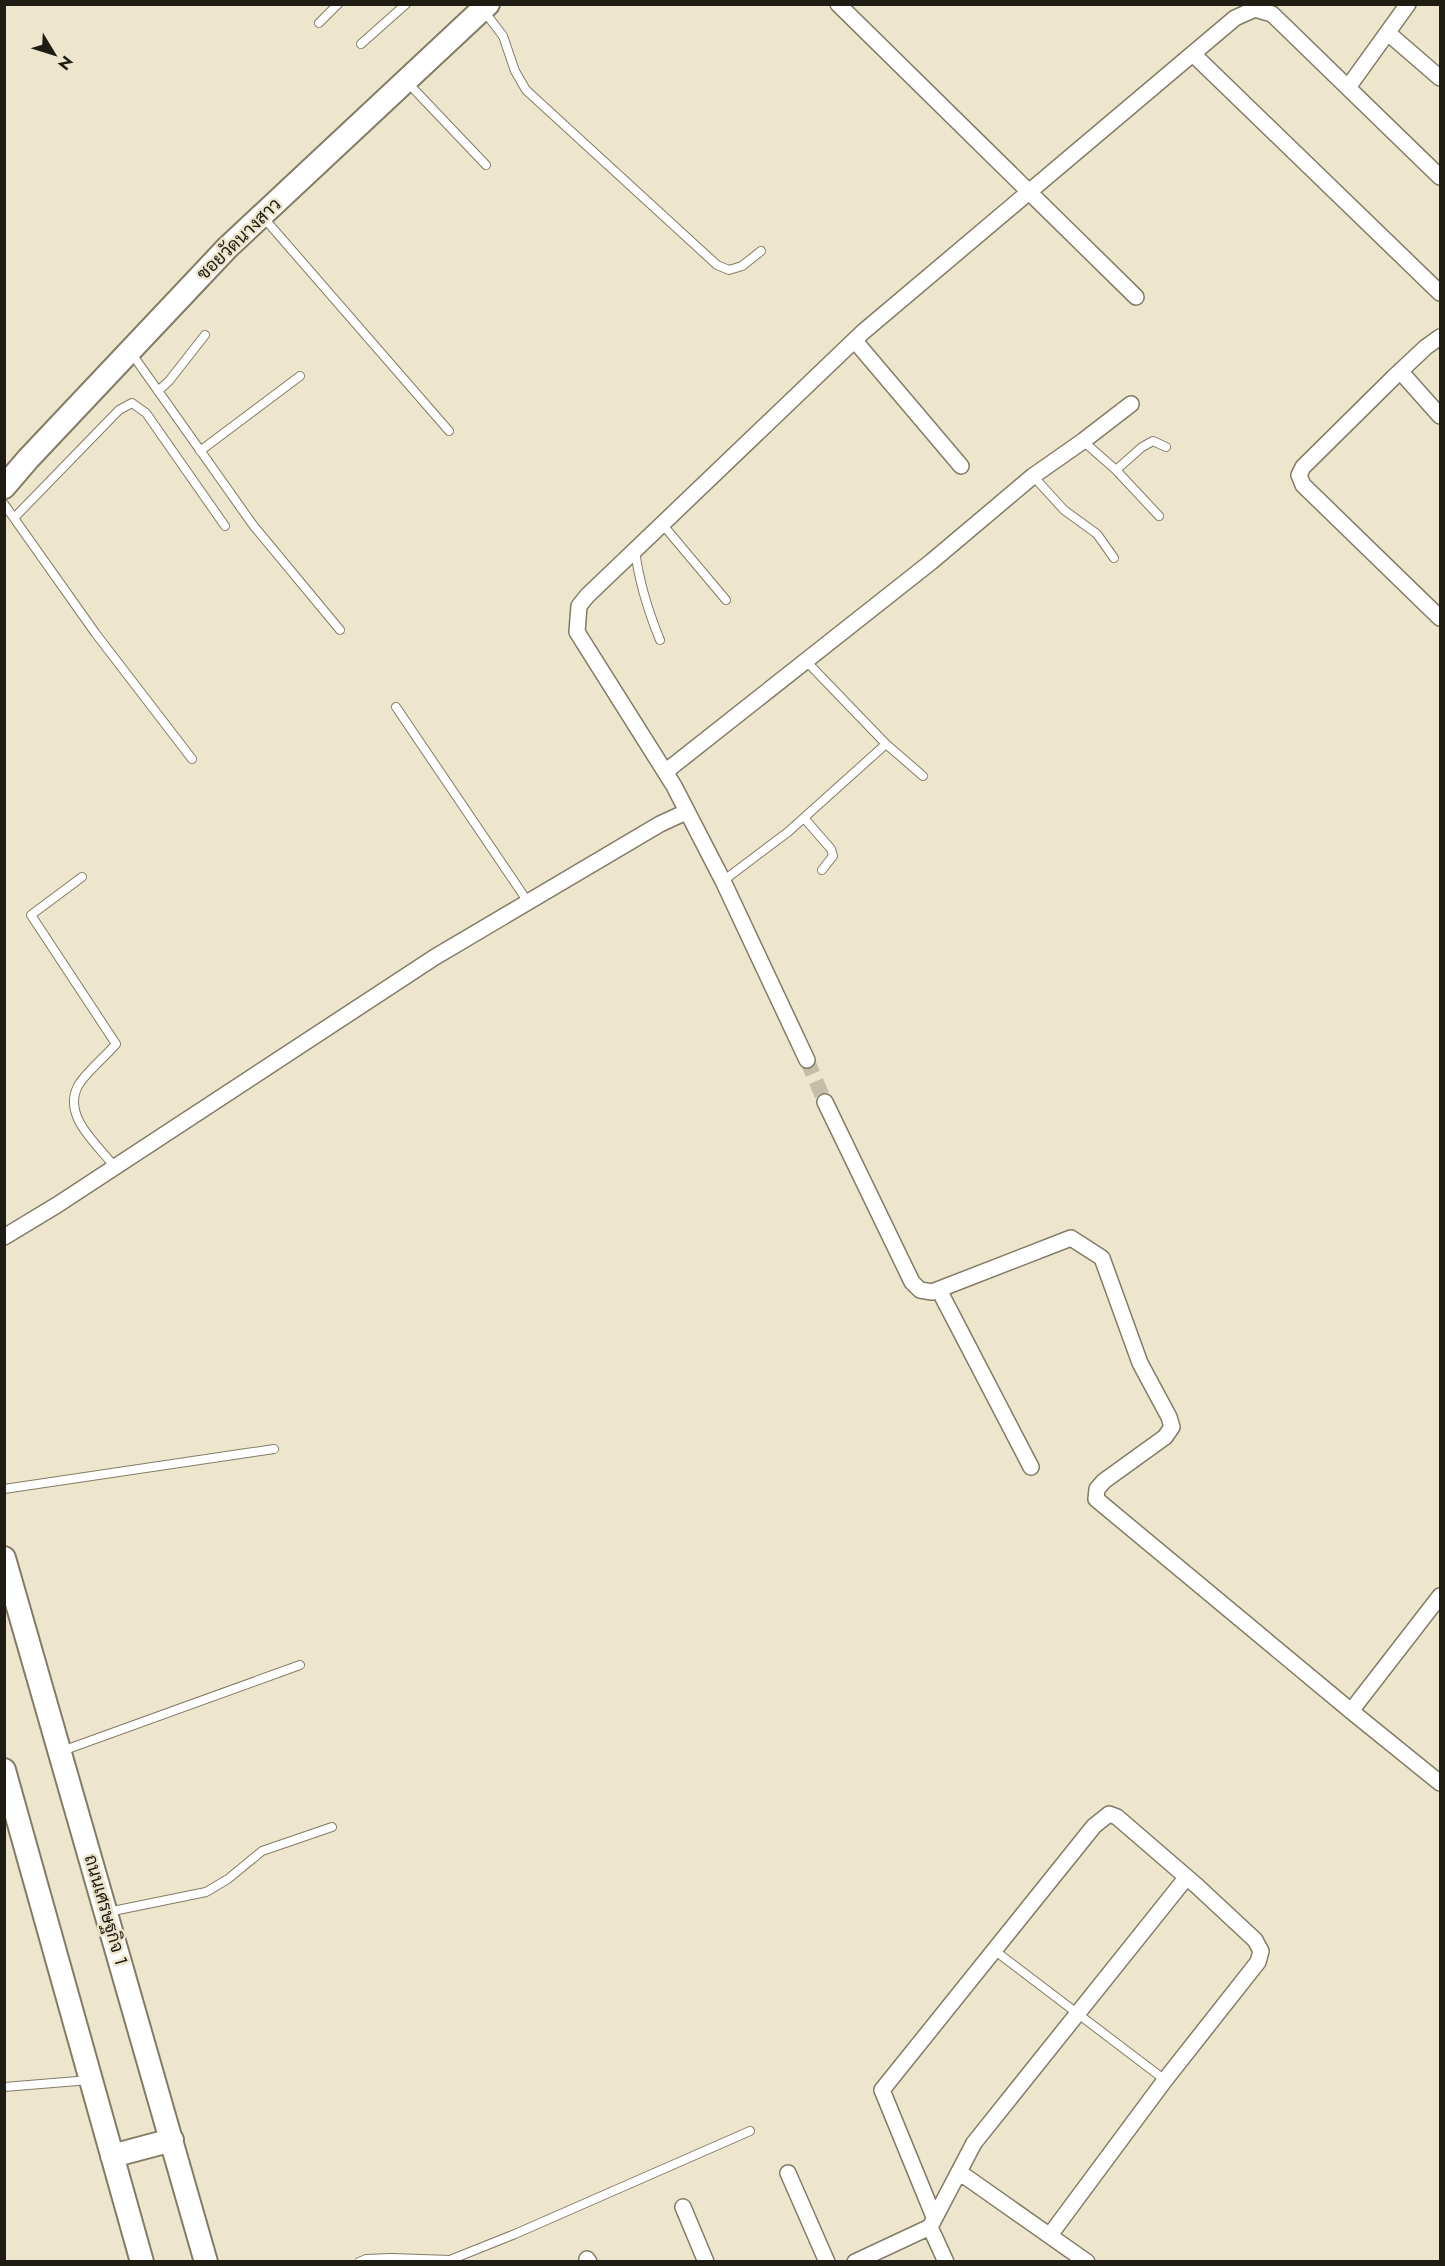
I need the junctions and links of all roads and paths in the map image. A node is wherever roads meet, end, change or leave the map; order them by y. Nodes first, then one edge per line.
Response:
1 (338, 4) edge
2 (406, 4) edge
3 (838, 4) edge
4 (1408, 4) edge
5 (483, 6) edge
6 (320, 23) dead end
7 (1388, 33) junction
8 (361, 44) dead end
9 (1193, 54) junction
10 (1440, 78) edge
11 (406, 82) junction
12 (1349, 86) junction
13 (486, 165) dead end
14 (1440, 177) edge
15 (1030, 192) junction
16 (262, 216) junction
17 (761, 250) dead end
18 (1440, 293) edge
19 (1136, 297) dead end
20 (206, 335) dead end
21 (1440, 337) edge
22 (855, 341) junction
23 (129, 350) junction
24 (1400, 371) junction
25 (300, 376) dead end
26 (158, 391) junction
27 (1131, 404) dead end
28 (1440, 416) edge
29 (449, 431) dead end
30 (1083, 441) junction
31 (1166, 447) dead end
32 (200, 451) junction
33 (961, 466) dead end
34 (1116, 470) junction
35 (1033, 476) junction
36 (4, 488) edge
37 (4, 504) edge
38 (1159, 516) dead end
39 (15, 518) junction
40 (663, 525) junction
41 (225, 526) dead end
42 (635, 549) junction
43 (1114, 558) dead end
44 (726, 600) dead end
45 (1440, 618) edge
46 (340, 630) dead end
47 (660, 640) dead end
48 (806, 661) junction
49 (396, 707) dead end
50 (886, 744) junction
51 (192, 759) dead end
52 (665, 772) junction
53 (923, 776) dead end
54 (686, 812) junction
55 (804, 818) junction
56 (822, 870) dead end
57 (82, 877) dead end
58 (723, 881) junction
59 (528, 902) junction
60 (807, 1060) tunnel mouth
61 (825, 1102) tunnel mouth
62 (114, 1166) junction
63 (4, 1237) edge
64 (939, 1290) junction
65 (274, 1449) dead end
66 (1031, 1467) dead end
67 (4, 1489) edge
68 (4, 1558) edge
69 (1440, 1596) edge
70 (300, 1665) dead end
71 (1351, 1711) junction
72 (60, 1752) junction
73 (4, 1770) edge
74 (1440, 1783) edge
75 (332, 1827) dead end
76 (1186, 1878) junction
77 (106, 1913) junction
78 (994, 1950) junction
79 (1078, 2013) junction
80 (91, 2080) junction
81 (1165, 2080) junction
82 (4, 2087) edge
83 (750, 2131) dead end
84 (172, 2140) junction
85 (112, 2156) junction
86 (958, 2172) junction
87 (789, 2173) dead end
88 (683, 2207) dead end
89 (932, 2222) junction
90 (1050, 2235) junction
91 (142, 2262) edge
92 (206, 2262) edge
93 (360, 2262) edge
94 (706, 2262) edge
95 (828, 2262) edge
96 (855, 2262) edge
97 (946, 2262) edge
98 (1087, 2262) edge

1 - 6 lane
2 - 8 lane
3 - 15 street
4 - 7 street
5 - 11 main road, ซอยวัดนางสาว
5 - 17 lane
7 - 10 street
7 - 12 street
9 - 12 street
9 - 15 street
9 - 18 street
11 - 13 lane
11 - 16 main road, ซอยวัดนางสาว
12 - 14 street
15 - 19 street
15 - 22 street
16 - 23 main road, ซอยวัดนางสาว
16 - 29 lane
20 - 26 lane
21 - 24 street
22 - 33 street
22 - 40 street
23 - 26 lane
23 - 36 main road, ซอยวัดนางสาว
24 - 28 street
24 - 45 street
25 - 32 lane
26 - 32 lane
27 - 30 street
30 - 34 lane
30 - 35 street
31 - 34 lane
32 - 46 lane
34 - 38 lane
35 - 43 lane
35 - 48 street
37 - 39 lane
39 - 41 lane
39 - 51 lane
40 - 42 street
40 - 44 lane
42 - 47 lane
42 - 52 street
48 - 50 lane
48 - 52 street
49 - 59 lane
50 - 53 lane
50 - 55 lane
52 - 54 street
54 - 58 street
54 - 59 street
55 - 56 lane
55 - 58 lane
57 - 62 lane
58 - 60 street
59 - 62 street
61 - 64 street
62 - 63 street
64 - 66 street
64 - 71 street
65 - 67 lane
68 - 72 main road, ถนนเศรษฐกิจ 1
69 - 71 street
70 - 72 lane
71 - 74 street
72 - 77 main road, ถนนเศรษฐกิจ 1
73 - 80 main road
75 - 77 lane
76 - 78 street
76 - 79 street
76 - 81 street
77 - 84 main road, ถนนเศรษฐกิจ 1
78 - 79 lane
78 - 89 street
79 - 81 lane
79 - 86 street
80 - 82 lane
80 - 85 main road
81 - 90 street
83 - 93 lane
84 - 85 main road
84 - 92 main road, ถนนเศรษฐกิจ 1
85 - 91 main road
86 - 89 street
86 - 90 street
87 - 95 street
88 - 94 street
89 - 96 street
89 - 97 street
90 - 98 street

